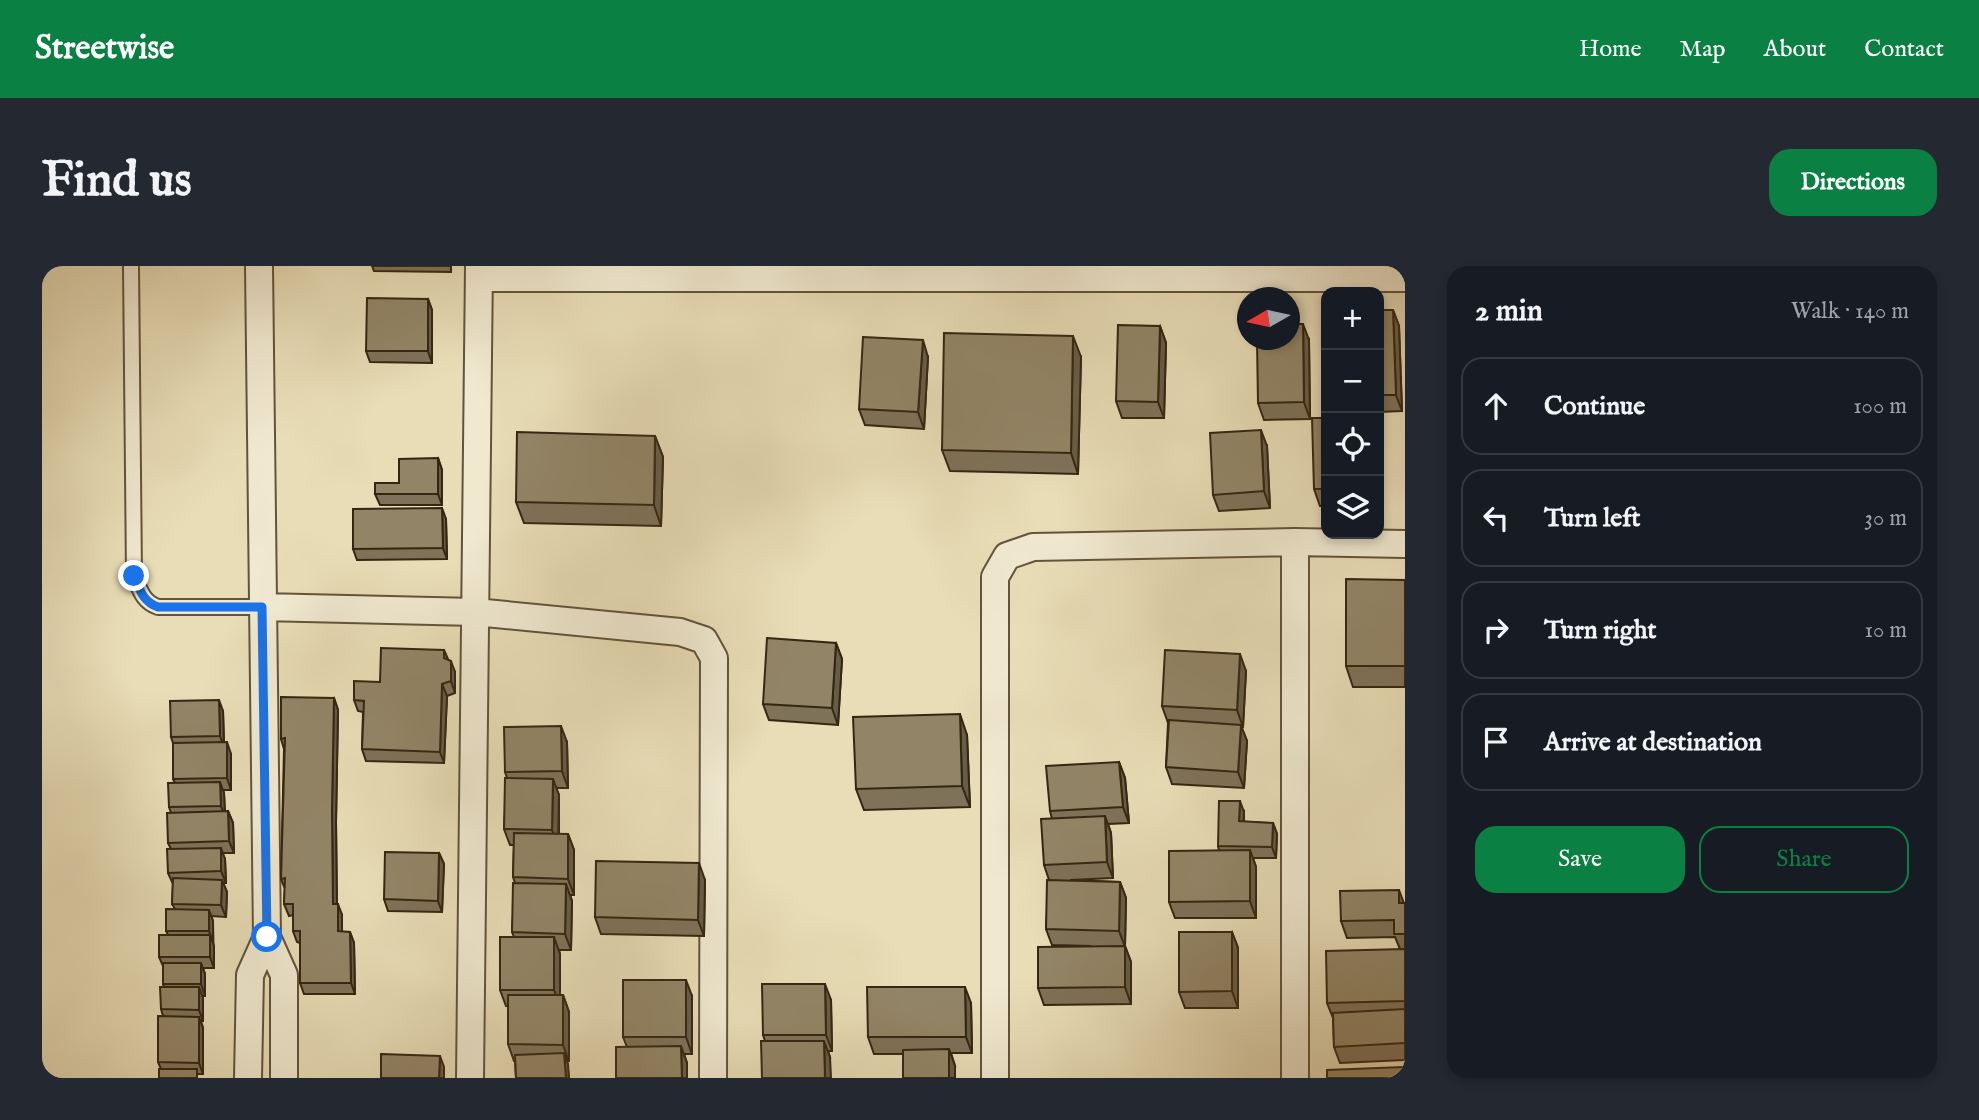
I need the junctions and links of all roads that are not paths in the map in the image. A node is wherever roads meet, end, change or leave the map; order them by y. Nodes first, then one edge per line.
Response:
1 (131, 266) edge
2 (259, 266) edge
3 (479, 272) edge
4 (721, 272) edge
5 (1030, 272) edge
6 (1335, 272) edge
7 (1405, 278) edge
8 (1295, 542) junction
9 (1405, 544) edge
10 (262, 607) junction
11 (475, 612) junction
12 (267, 937) junction
13 (248, 1078) edge
14 (284, 1078) edge
15 (470, 1078) edge
16 (713, 1078) edge
17 (995, 1078) edge
18 (1295, 1078) edge

1 - 10 lane
2 - 10 street
3 - 4 street
3 - 11 street
4 - 5 street
5 - 6 street
6 - 7 street
8 - 9 street
8 - 17 street
8 - 18 street
10 - 11 street
10 - 12 street
11 - 15 street
11 - 16 street
12 - 13 street
12 - 14 street

